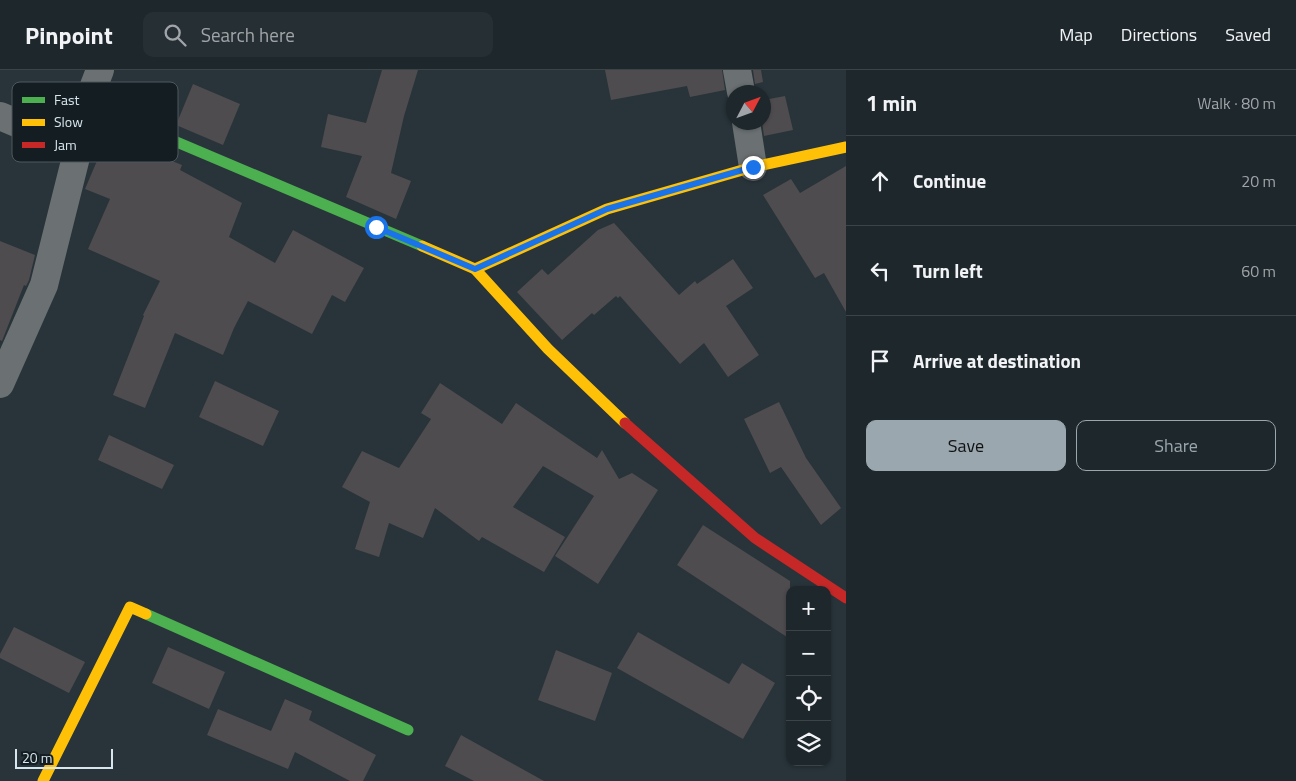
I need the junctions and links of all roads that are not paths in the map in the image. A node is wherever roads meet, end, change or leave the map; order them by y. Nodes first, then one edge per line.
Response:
1 (100, 70) edge
2 (737, 70) edge
3 (95, 82) edge
4 (740, 85) edge
5 (0, 116) edge
6 (12, 121) edge
7 (747, 130) edge
8 (178, 143) edge
9 (846, 147) edge
10 (75, 162) edge
11 (753, 167) junction
12 (475, 269) junction
13 (0, 384) edge
14 (846, 598) edge
15 (408, 730) dead end
16 (43, 781) edge

1 - 3 street
2 - 4 street
5 - 6 street
7 - 11 street
8 - 12 street
9 - 11 street
10 - 13 street
11 - 12 street
12 - 14 street
15 - 16 street

